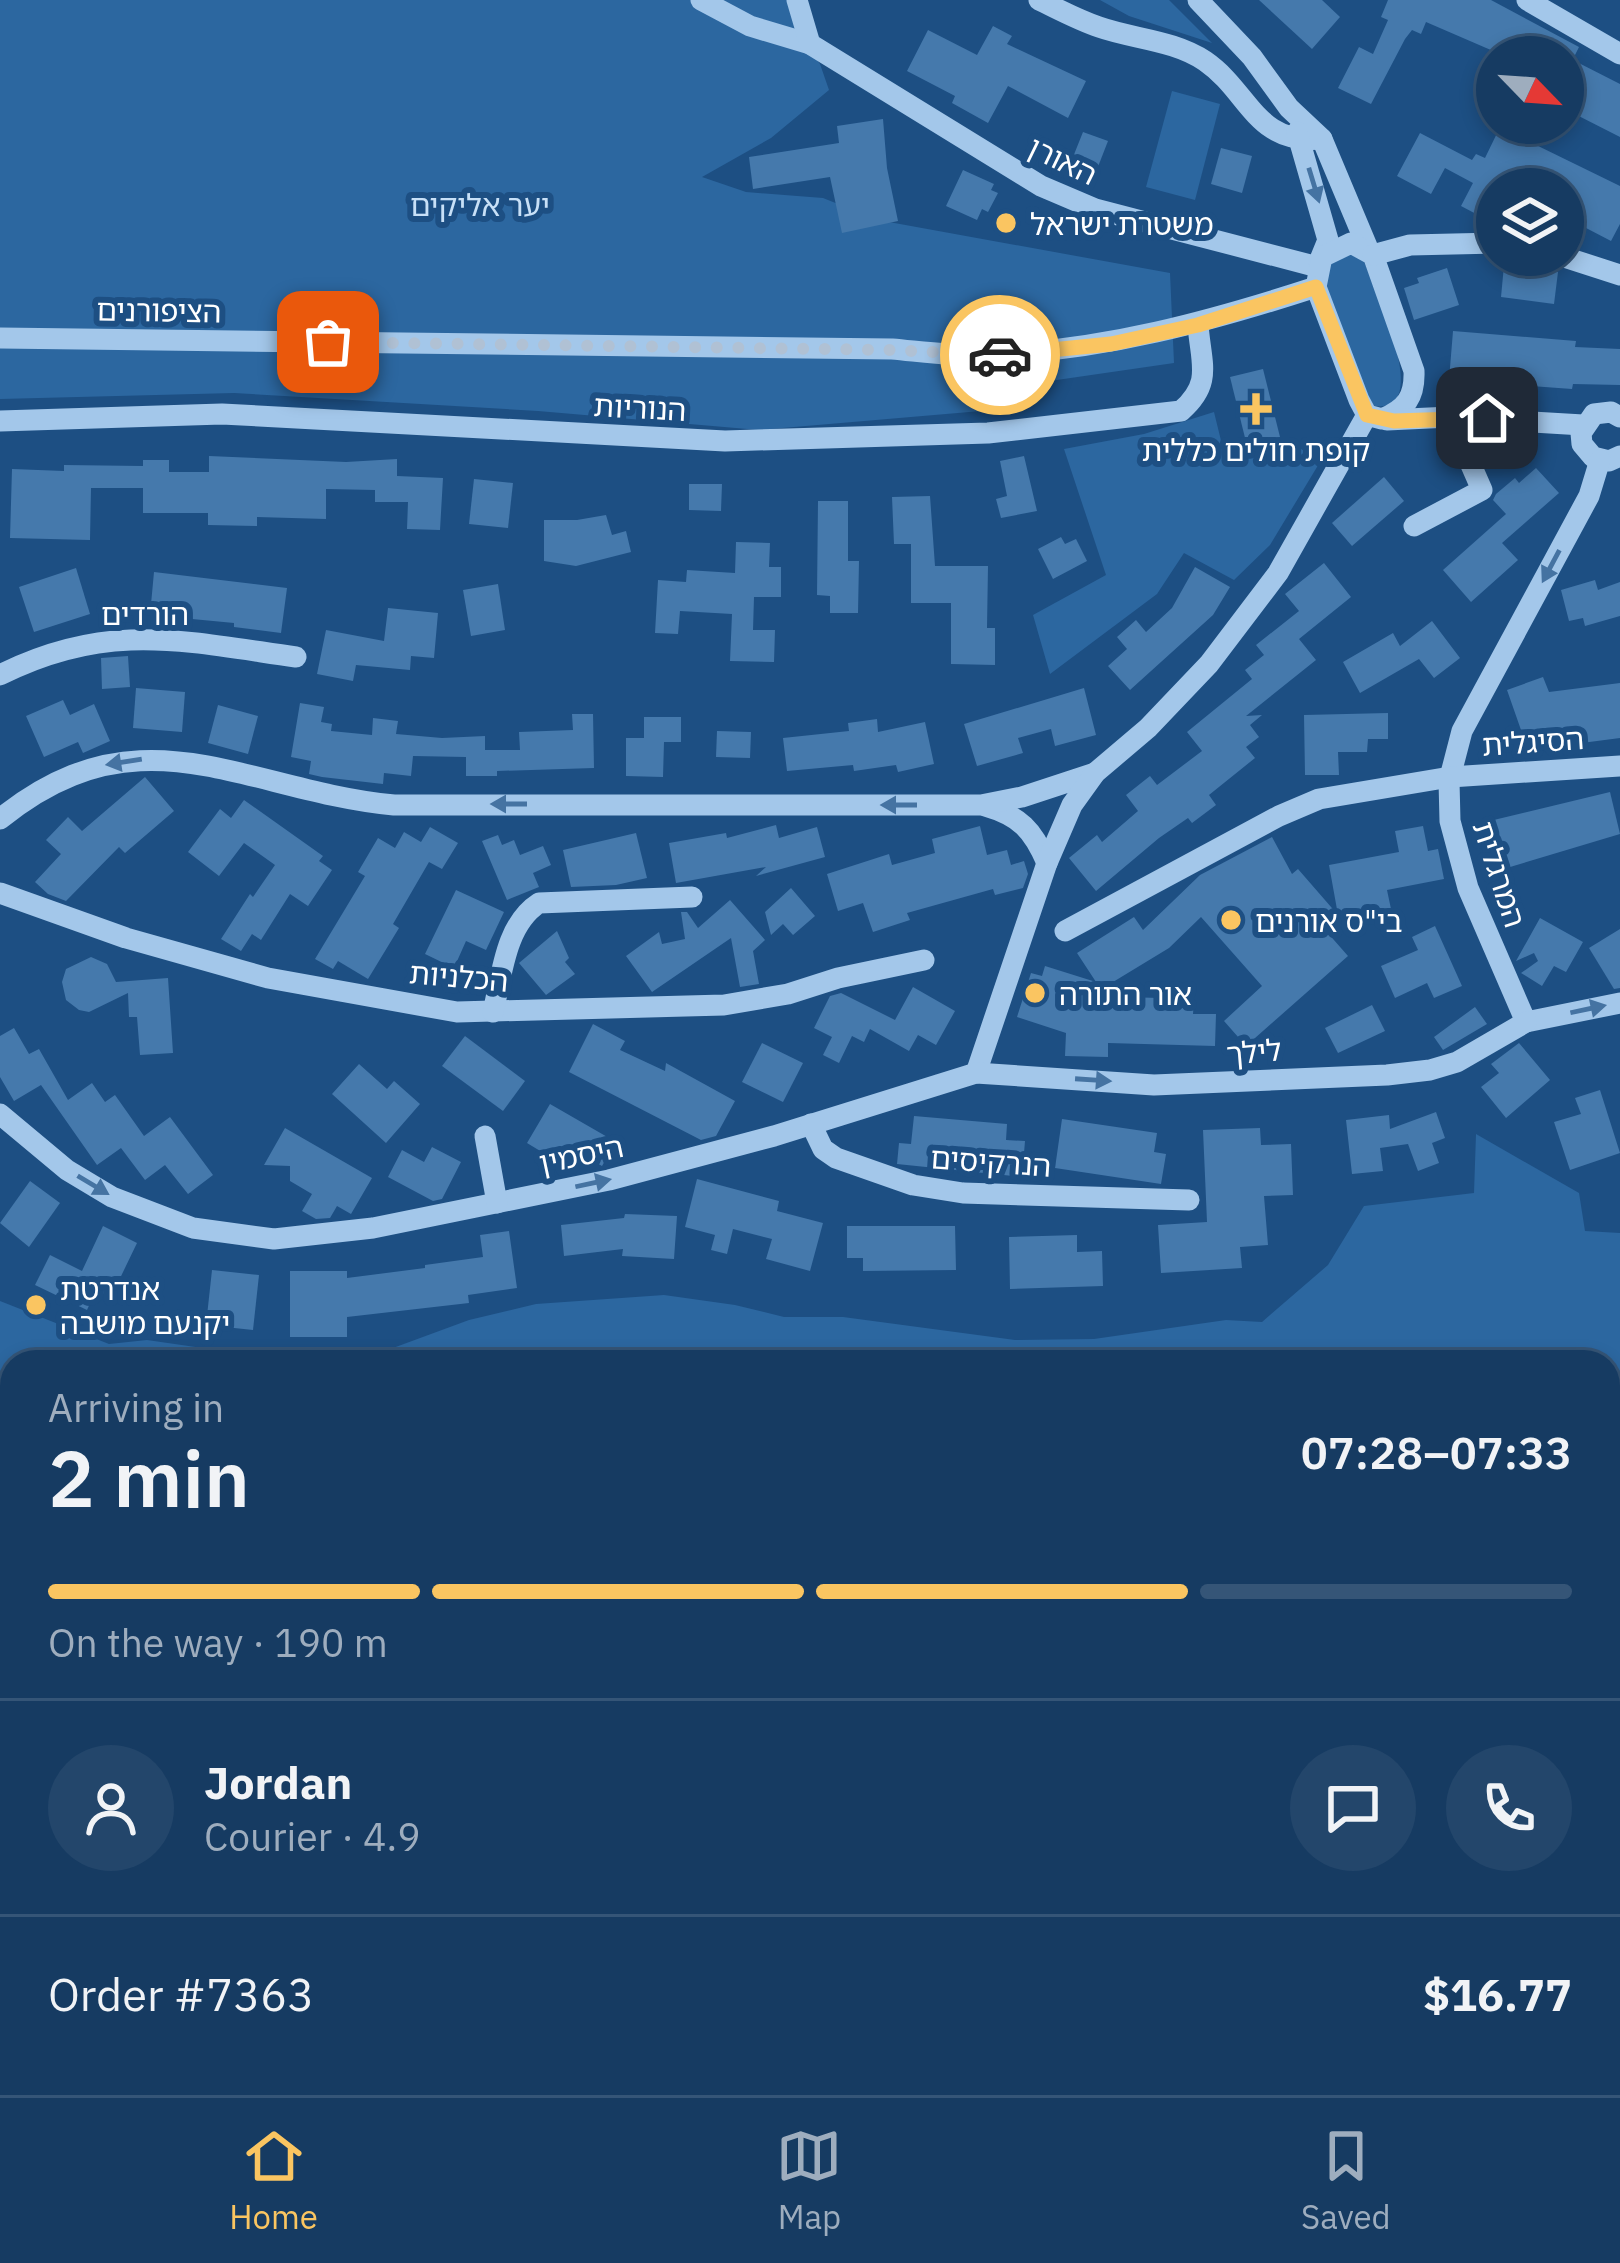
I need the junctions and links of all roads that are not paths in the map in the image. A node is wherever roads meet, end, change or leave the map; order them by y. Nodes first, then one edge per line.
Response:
1 (701, 0) edge
2 (797, 0) edge
3 (1039, 0) edge
4 (1198, 0) edge
5 (1527, 0) edge
6 (810, 44) junction
7 (1620, 54) edge
8 (1311, 140) junction
9 (1476, 243) edge
10 (1371, 253) junction
11 (1584, 263) edge
12 (1318, 272) junction
13 (1620, 274) edge
14 (1198, 325) junction
15 (0, 338) edge
16 (1414, 371) junction
17 (1620, 416) edge
18 (1375, 417) junction
19 (1450, 417) junction
20 (0, 421) edge
21 (1583, 425) junction
22 (1610, 458) edge
23 (1414, 526) dead end
24 (296, 657) dead end
25 (0, 675) edge
26 (1620, 766) edge
27 (1095, 773) junction
28 (1450, 777) junction
29 (981, 805) junction
30 (0, 819) edge
31 (1047, 863) junction
32 (0, 893) edge
33 (692, 897) dead end
34 (1065, 931) dead end
35 (924, 960) dead end
36 (1620, 1003) edge
37 (494, 1012) junction
38 (1526, 1022) junction
39 (976, 1073) junction
40 (0, 1114) edge
41 (812, 1124) junction
42 (485, 1136) dead end
43 (1189, 1200) dead end
44 (497, 1203) junction

1 - 6 street, האורן
2 - 6 street
3 - 8 street
4 - 8 street
5 - 7 street
6 - 12 street, האורן
8 - 10 street
8 -> 12 street
9 - 10 street
10 - 12 street, הציפורנים
10 - 16 street
11 - 13 street
12 - 14 street, הציפורנים
12 - 18 street
14 - 15 street, הציפורנים
14 - 20 street, הנוריות
16 - 18 street
16 - 19 street
17 - 21 street
18 - 19 street
18 - 27 street
19 - 21 street
19 - 23 street
21 - 22 street
22 -> 28 street, המרגלית
24 - 25 street, הורדים
26 - 28 street, הסיגלית
27 - 29 street
27 - 31 street
28 - 34 street, הסיגלית
28 - 38 street, המרגלית
29 -> 30 street
29 - 31 street
31 - 39 street
32 - 37 street, הכלניות
33 - 37 street
35 - 37 street, הכלניות
38 -> 36 street
39 -> 38 street, לילך
39 - 41 street, היסמין
40 -> 44 street, היסמין
41 - 43 street, הנרקיסים
44 -> 41 street, היסמין
42 - 44 street

